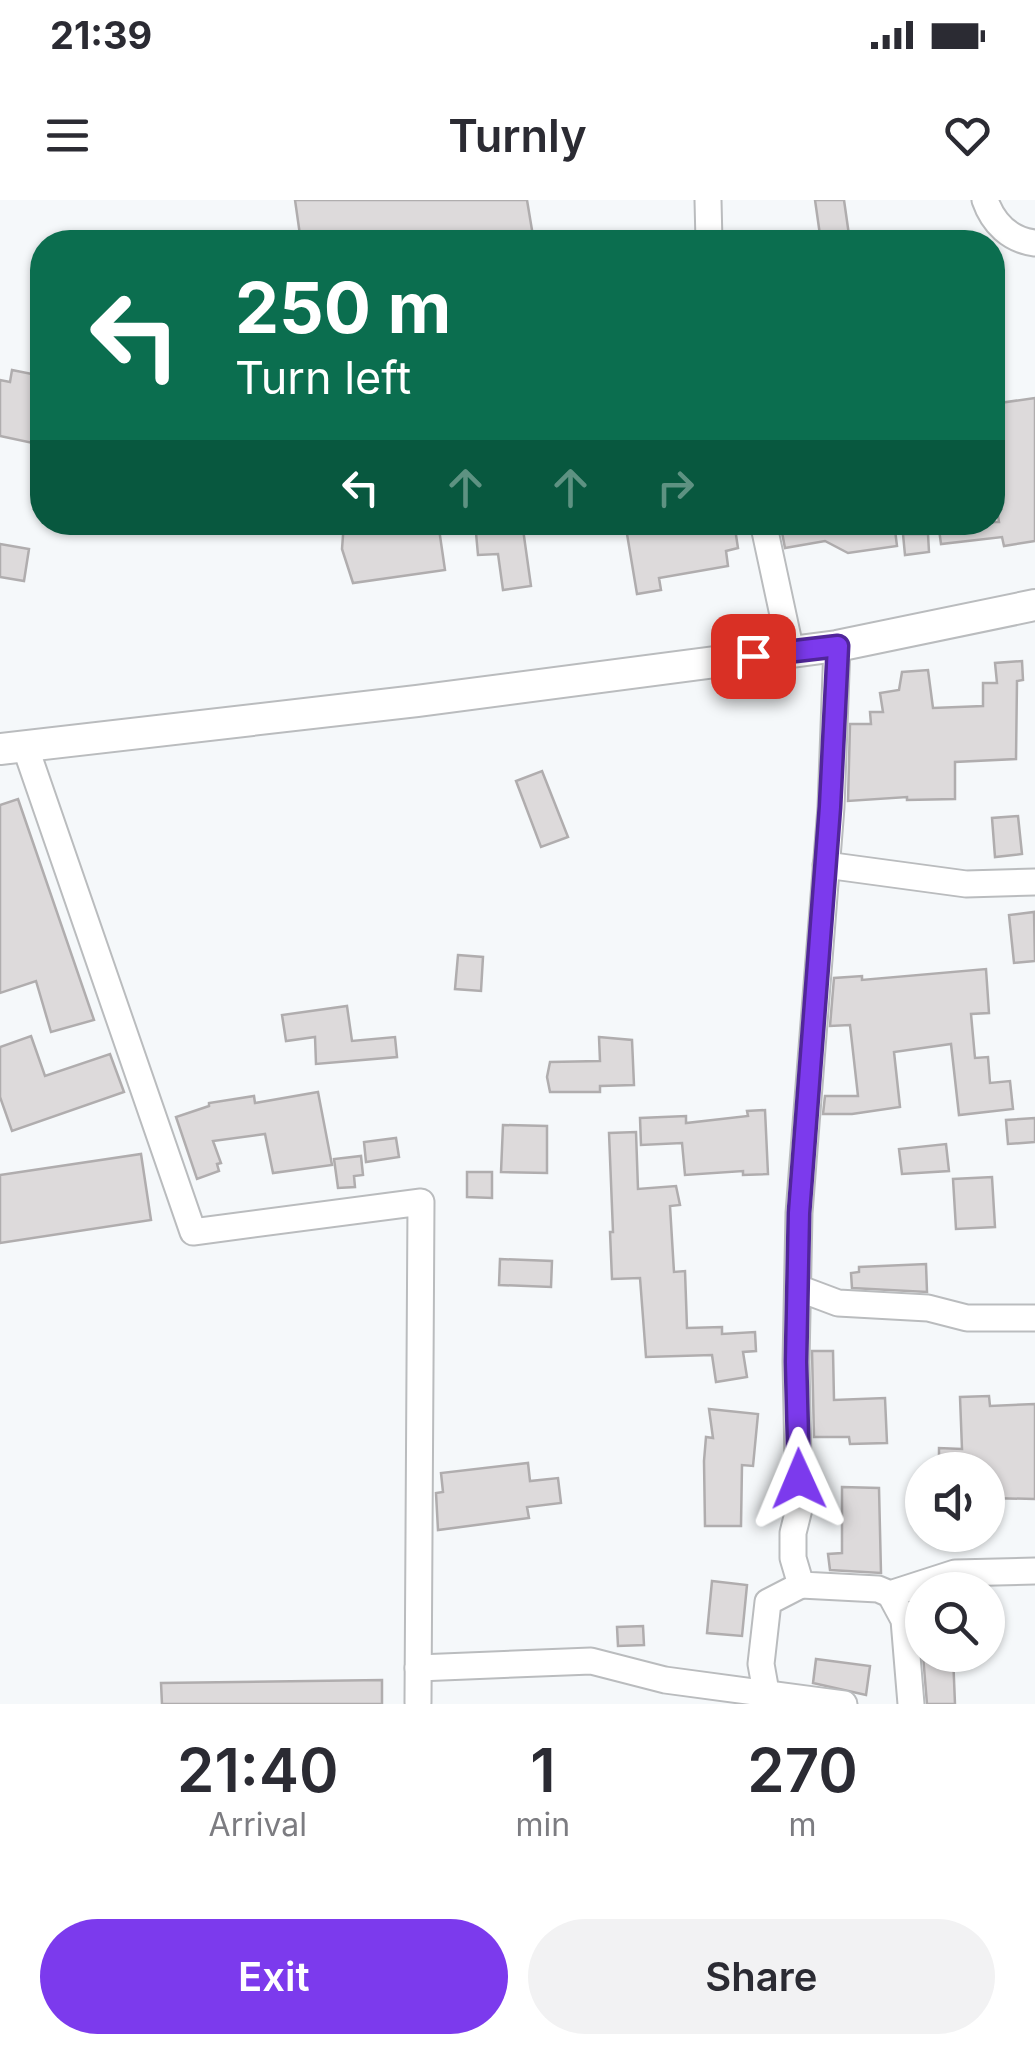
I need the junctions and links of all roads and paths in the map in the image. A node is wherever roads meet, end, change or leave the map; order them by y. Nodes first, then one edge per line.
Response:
1 (708, 200) edge
2 (985, 200) edge
3 (709, 230) edge
4 (1035, 243) edge
5 (766, 535) edge
6 (1035, 605) edge
7 (838, 646) junction
8 (791, 652) junction
9 (13, 747) edge
10 (826, 865) junction
11 (1035, 882) edge
12 (798, 1288) junction
13 (1035, 1318) edge
14 (1035, 1571) edge
15 (801, 1585) junction
16 (890, 1594) junction
17 (418, 1668) junction
18 (766, 1692) junction
19 (418, 1702) edge
20 (844, 1704) edge
21 (911, 1704) edge

1 - 3 street
2 - 4 street
5 - 8 street
6 - 7 street
7 - 8 street
7 - 10 street
8 - 9 street
9 - 17 street
10 - 11 street
10 - 12 street
12 - 13 street
12 - 15 street
14 - 16 street
15 - 16 street
15 - 18 street
16 - 21 street
17 - 18 street
17 - 19 street
18 - 20 street

